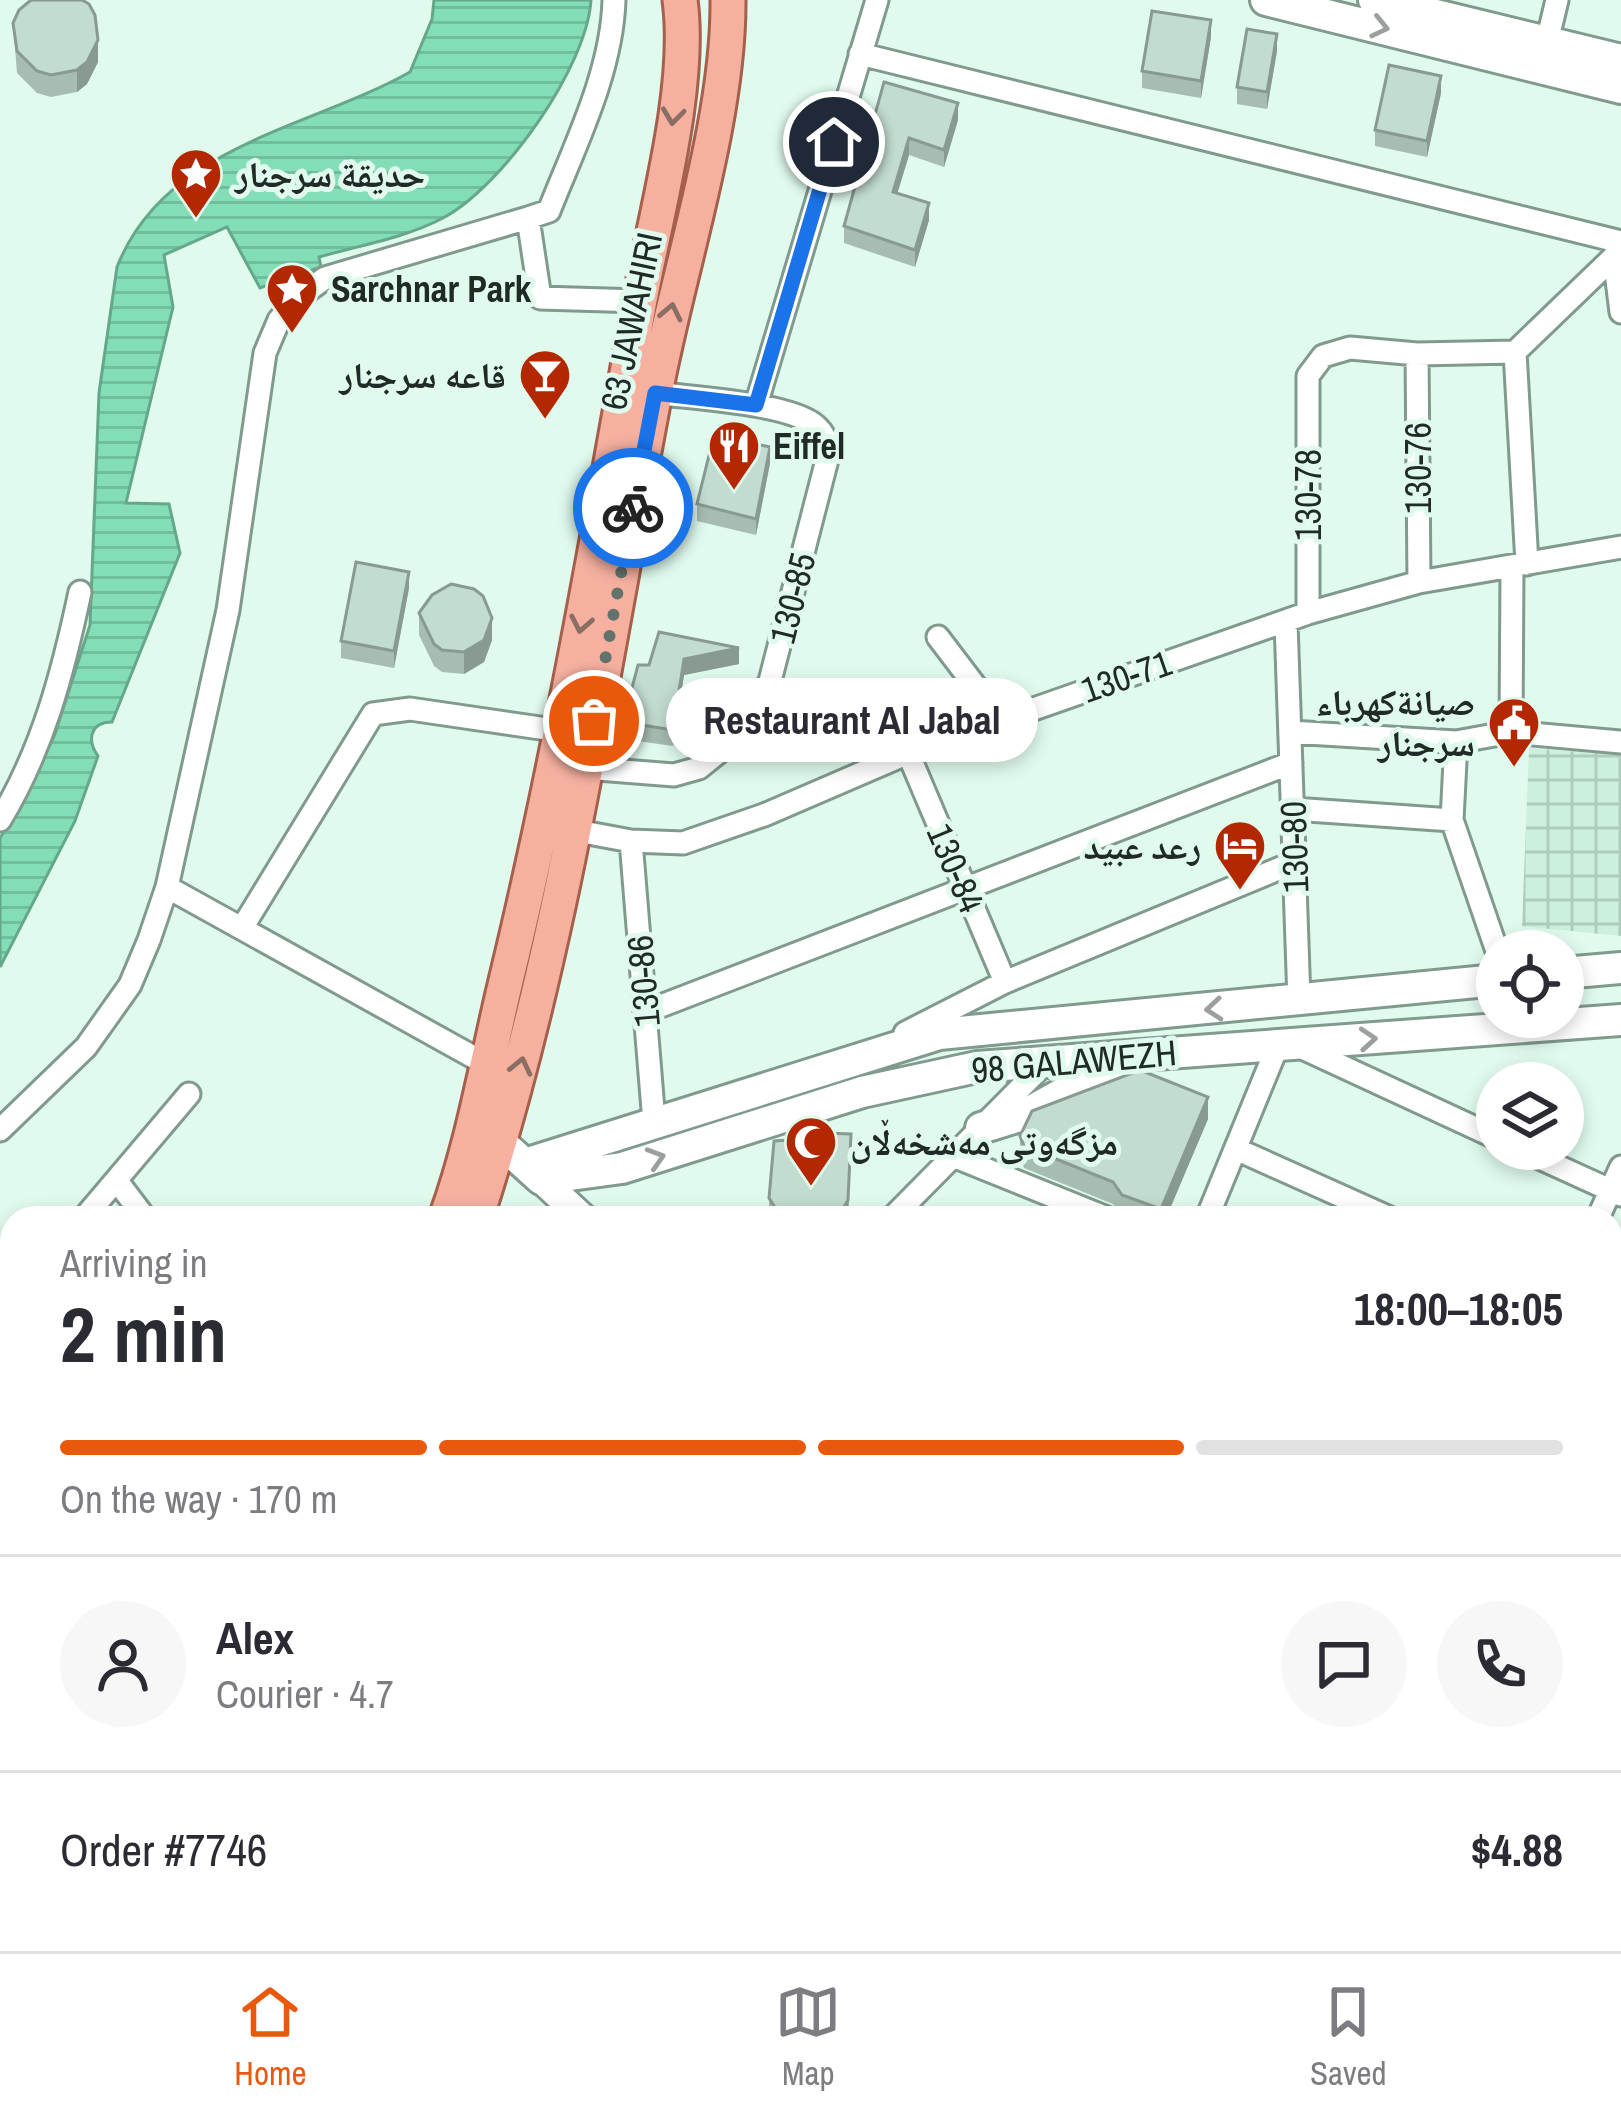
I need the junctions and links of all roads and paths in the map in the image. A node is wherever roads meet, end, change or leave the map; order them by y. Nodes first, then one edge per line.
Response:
1 (614, 0) edge
2 (680, 0) edge
3 (728, 0) edge
4 (743, 0) edge
5 (877, 0) edge
6 (1266, 0) edge
7 (1374, 0) edge
8 (1557, 0) edge
9 (1547, 41) junction
10 (860, 54) junction
11 (1621, 60) edge
12 (1621, 88) edge
13 (704, 168) junction
14 (528, 218) junction
15 (1619, 249) edge
16 (640, 301) junction
17 (1621, 312) edge
18 (1515, 352) junction
19 (1417, 354) junction
20 (655, 393) junction
21 (756, 405) junction
22 (1621, 547) edge
23 (1520, 565) junction
24 (1419, 582) junction
25 (80, 592) dead end
26 (1308, 614) junction
27 (1286, 622) junction
28 (938, 638) dead end
29 (1001, 720) junction
30 (561, 730) junction
31 (1290, 732) junction
32 (1511, 732) junction
33 (1456, 742) junction
34 (1621, 742) edge
35 (908, 753) junction
36 (1291, 763) junction
37 (585, 767) junction
38 (1293, 808) junction
39 (0, 820) edge
40 (1452, 820) junction
41 (572, 830) junction
42 (631, 841) junction
43 (1294, 862) junction
44 (167, 886) junction
45 (966, 890) junction
46 (242, 928) junction
47 (1490, 930) edge
48 (1621, 968) edge
49 (1584, 971) edge
50 (1005, 982) junction
51 (1476, 982) edge
52 (1299, 1000) junction
53 (645, 1012) junction
54 (1621, 1020) edge
55 (1047, 1025) junction
56 (1286, 1045) junction
57 (864, 1054) junction
58 (1137, 1055) junction
59 (1046, 1062) junction
60 (486, 1064) junction
61 (754, 1090) junction
62 (189, 1094) dead end
63 (654, 1122) junction
64 (766, 1122) junction
65 (980, 1128) junction
66 (1476, 1129) edge
67 (0, 1130) edge
68 (1236, 1150) junction
69 (510, 1156) junction
70 (953, 1156) junction
71 (1621, 1167) edge
72 (1566, 1170) edge
73 (117, 1181) junction
74 (1616, 1193) edge
75 (95, 1206) edge
76 (136, 1206) edge
77 (458, 1206) edge
78 (483, 1206) edge
79 (569, 1206) edge
80 (904, 1206) edge
81 (1077, 1206) edge
82 (1212, 1206) edge
83 (1363, 1206) edge

1 - 14 street
2 -> 16 main road, 63 JAWAHIRI
3 - 13 main road, 63 JAWAHIRI
4 - 13 main road
5 - 10 street
6 -> 12 main road
7 - 9 main road
8 - 9 street
9 - 11 main road
10 - 15 street
10 - 21 street
20 -> 13 main road, 63 JAWAHIRI
14 - 16 street
14 - 44 street
15 - 17 street
15 - 18 street
16 -> 30 main road, 63 JAWAHIRI
18 - 19 street
18 - 23 street
19 - 24 street, 130-76
19 - 26 street, 130-78
20 - 21 street, 130-85
20 - 37 main road, 63 JAWAHIRI
21 - 37 street, 130-85
22 - 23 street, 130-71
23 - 24 street, 130-71
23 - 32 street
24 - 26 street, 130-71
25 - 39 street
26 - 27 street, 130-71
27 - 29 street, 130-71
27 - 31 street, 130-80
28 - 29 street
29 - 35 street, 130-71
30 - 46 street
30 - 60 main road, 63 JAWAHIRI
31 - 33 street
31 - 36 street, 130-80
32 - 33 street
32 - 34 street
33 - 40 street
35 - 42 street, 130-71
35 - 45 street, 130-84
36 - 38 street, 130-80
36 - 45 street
37 - 41 main road, 63 JAWAHIRI
38 - 40 street
38 - 43 street, 130-80
40 - 47 street
41 - 42 street, 130-71
69 -> 41 main road, 63 JAWAHIRI
42 - 53 street, 130-86
43 - 50 street
43 - 52 street, 130-80
44 - 46 street
44 - 67 street
45 - 50 street, 130-84
45 - 53 street
46 - 60 street
48 - 49 main road
50 - 57 street
51 - 52 main road, 98 GALAWEZH
52 -> 55 main road, 98 GALAWEZH
53 - 63 street, 130-86
56 -> 54 main road, 98 GALAWEZH
55 - 57 main road, 98 GALAWEZH
55 - 59 main road
56 - 58 main road, 98 GALAWEZH
56 - 66 street
56 - 68 street
57 - 61 main road, 98 GALAWEZH
58 - 59 main road, 98 GALAWEZH
58 - 65 main road
59 - 64 main road, 98 GALAWEZH
59 - 65 street
60 - 69 main road, 63 JAWAHIRI
61 - 63 main road, 98 GALAWEZH
61 - 64 main road
62 - 73 street
63 - 69 main road, 98 GALAWEZH
69 -> 64 main road, 98 GALAWEZH
65 - 70 street
68 - 82 street
68 - 83 street
69 - 77 main road, 63 JAWAHIRI
69 - 78 main road, 63 JAWAHIRI
69 - 79 street
70 - 80 street
70 - 81 street
71 - 74 street
72 - 74 street
73 - 75 street
73 - 76 street

